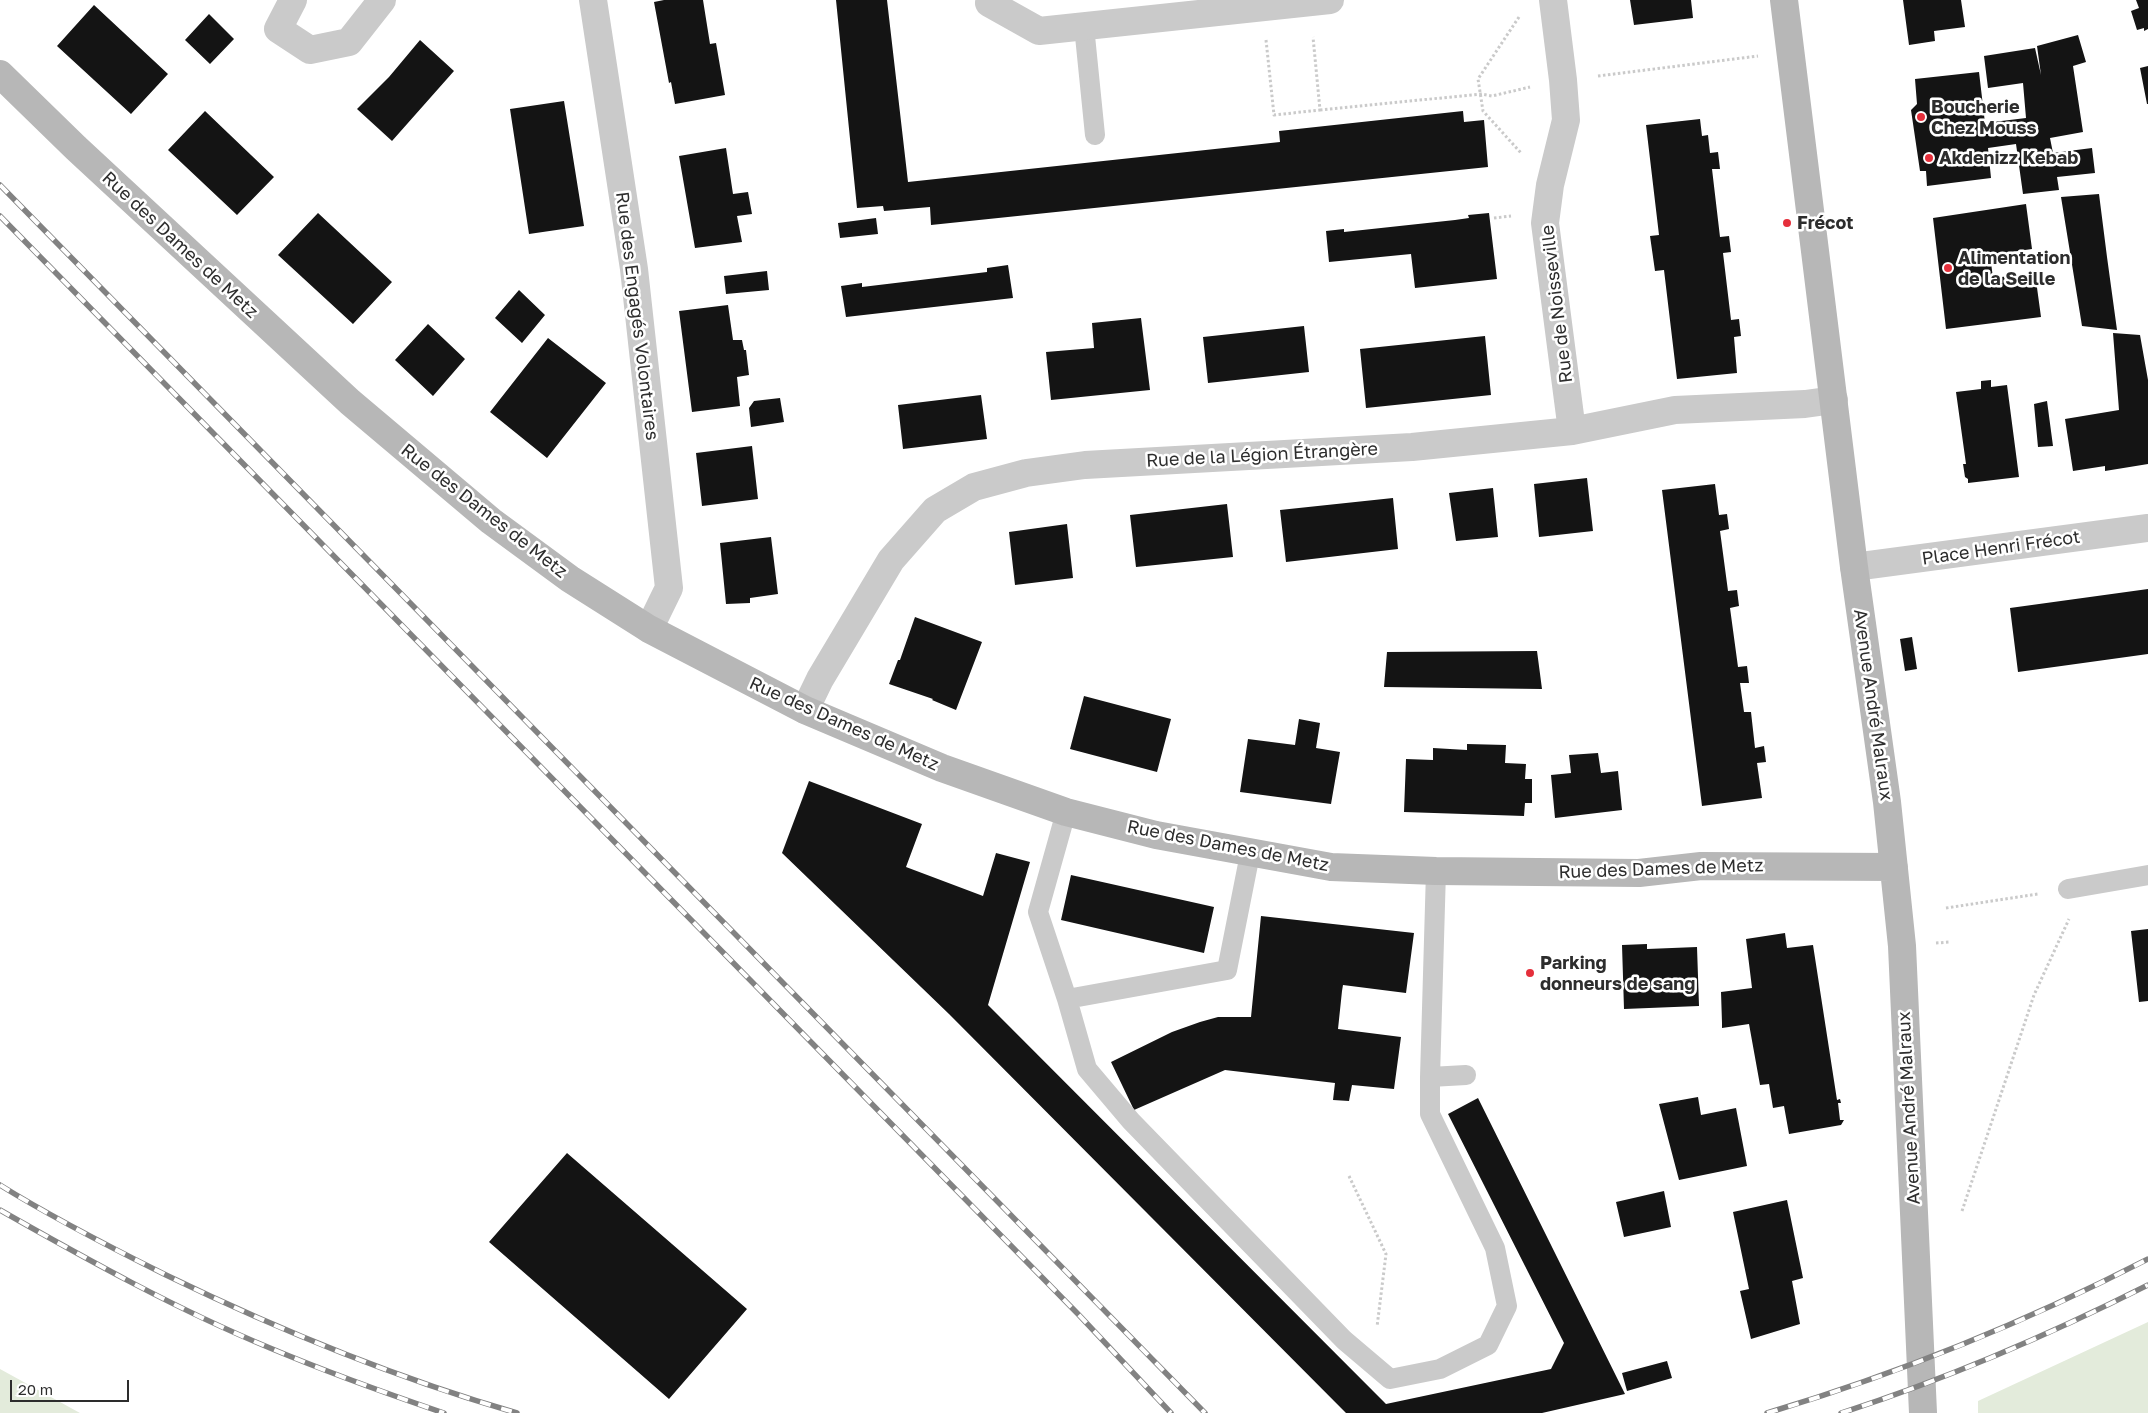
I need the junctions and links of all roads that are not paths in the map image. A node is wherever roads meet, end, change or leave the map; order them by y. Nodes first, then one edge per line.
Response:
1 (293, 0) edge
2 (382, 0) edge
3 (593, 0) edge
4 (1553, 0) edge
5 (1784, 0) edge
6 (1320, 1) edge
7 (989, 3) dead end
8 (1084, 26) junction
9 (0, 74) edge
10 (1095, 135) dead end
11 (1834, 400) junction
12 (1572, 431) junction
13 (2148, 528) edge
14 (1854, 568) junction
15 (649, 629) junction
16 (805, 710) junction
17 (1066, 812) junction
18 (1250, 854) junction
19 (1894, 867) junction
20 (1436, 872) junction
21 (2148, 875) edge
22 (2068, 889) road end
23 (1067, 999) junction
24 (1466, 1076) dead end
25 (1430, 1078) junction
26 (1923, 1413) edge

1 - 2 street
3 - 15 street, Rue des Engagés Volontaires
4 - 12 street, Rue de Noisseville
5 - 11 street, Avenue André Malraux
6 - 8 street
7 - 8 street
8 - 10 lane
9 - 15 street, Rue des Dames de Metz
11 - 12 street, Rue de la Légion Étrangère
11 - 14 street, Avenue André Malraux
12 - 16 street, Rue de la Légion Étrangère
13 - 14 street, Place Henri Frécot
14 - 19 street, Avenue André Malraux
15 - 16 street, Rue des Dames de Metz
16 - 17 street, Rue des Dames de Metz
17 - 18 street, Rue des Dames de Metz
17 - 23 lane
18 - 20 street, Rue des Dames de Metz
18 - 23 lane
19 - 20 street, Rue des Dames de Metz
19 - 26 street, Avenue André Malraux
20 - 25 lane
21 - 22 lane
23 - 25 lane
24 - 25 lane

